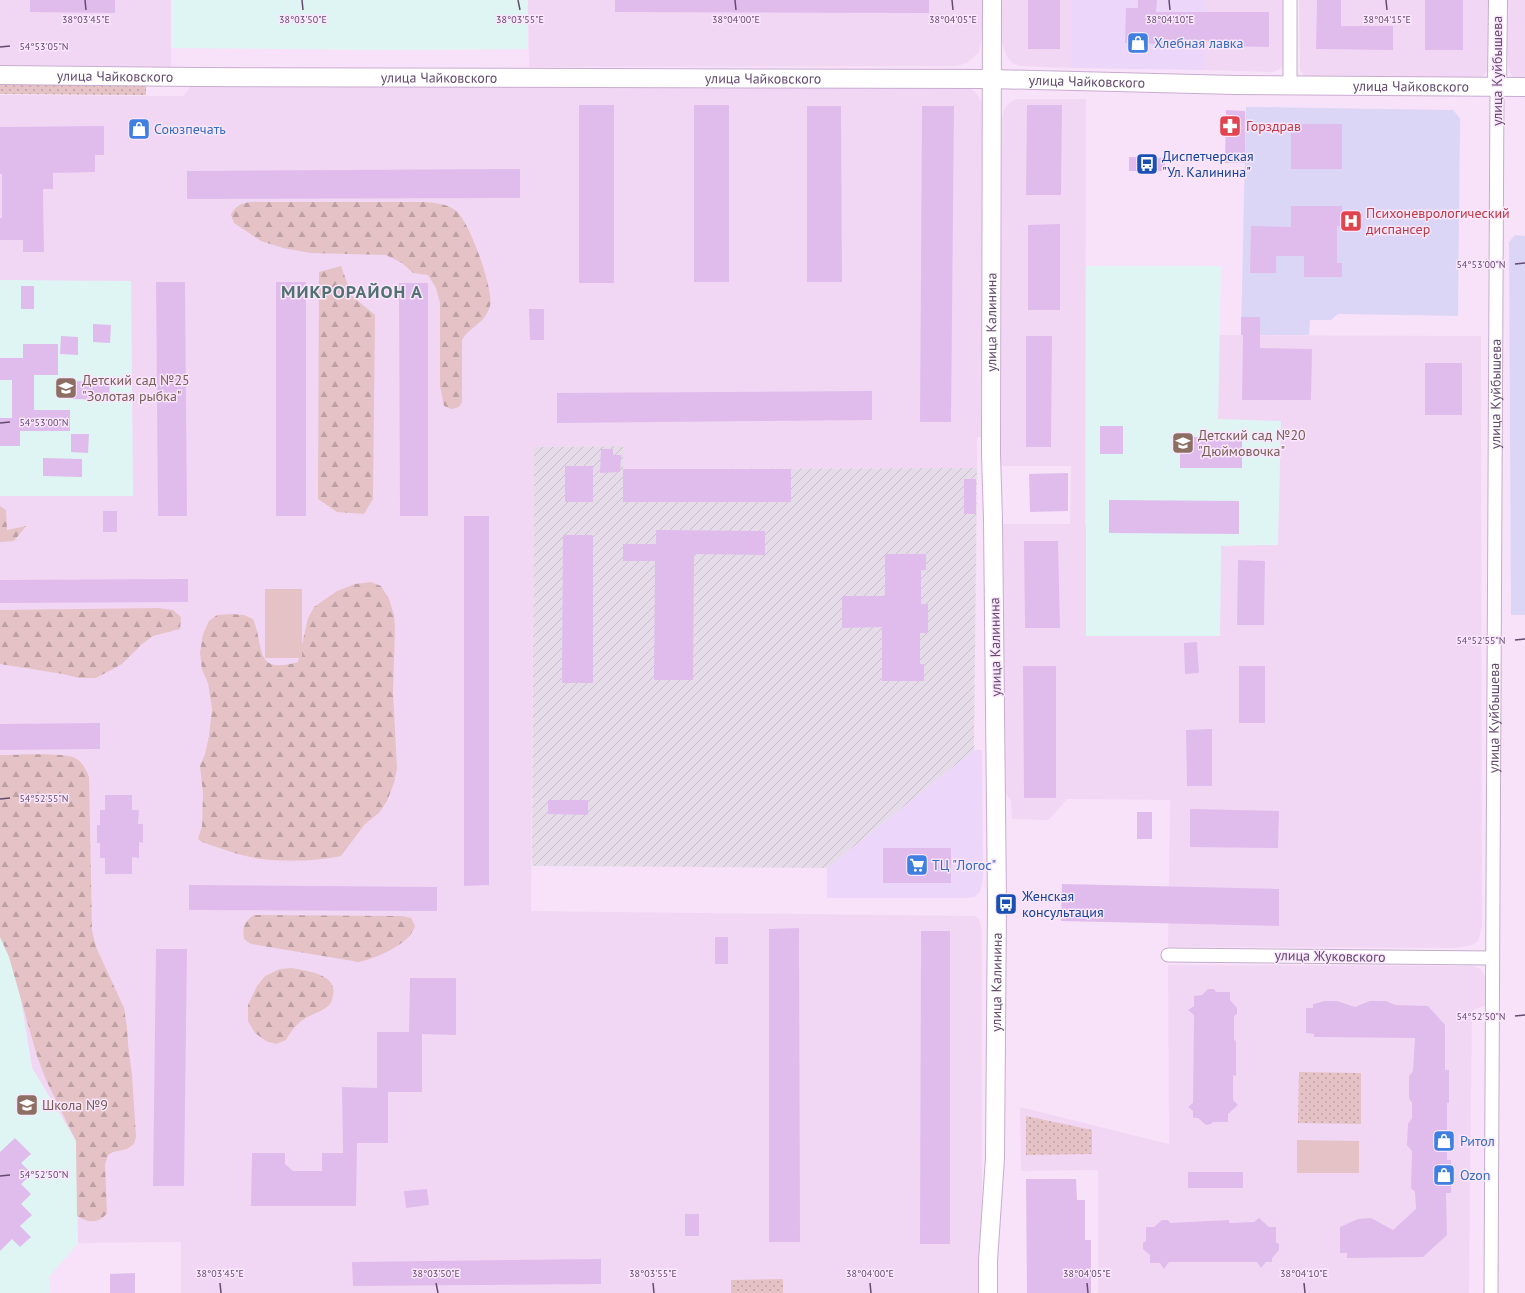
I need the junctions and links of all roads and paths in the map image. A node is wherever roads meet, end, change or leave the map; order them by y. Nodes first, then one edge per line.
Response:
1 (992, 0) edge
2 (1290, 0) edge
3 (1498, 0) edge
4 (0, 75) edge
5 (992, 79) junction
6 (1290, 86) junction
7 (1497, 86) junction
8 (1525, 87) edge
9 (1168, 955) dead end
10 (1492, 958) junction
11 (988, 1293) edge
12 (1491, 1293) edge

1 - 5 main road, улица Калинина
2 - 6 street
3 - 7 main road, улица Куйбышева
4 - 5 main road, улица Чайковского
5 - 6 main road, улица Чайковского
5 - 11 main road, улица Калинина
6 - 7 main road, улица Чайковского
7 - 8 main road, улица Чайковского
7 - 10 street, улица Куйбышева
9 - 10 street, улица Жуковского
10 - 12 street, улица Куйбышева

